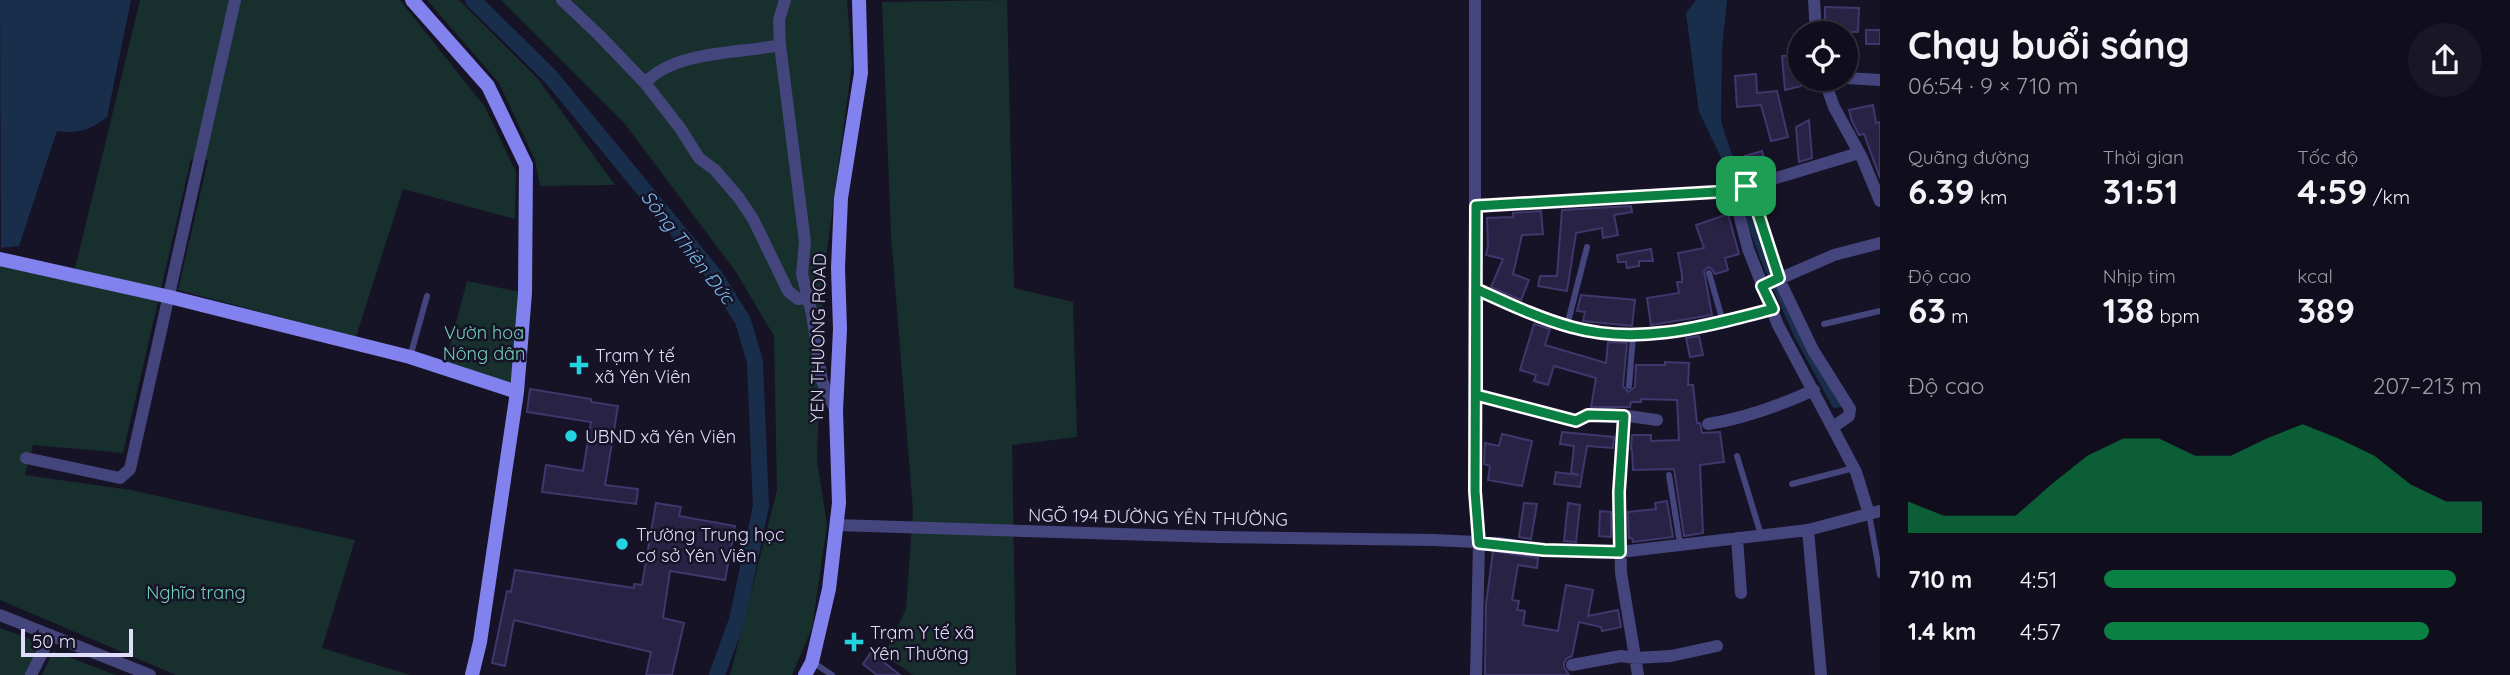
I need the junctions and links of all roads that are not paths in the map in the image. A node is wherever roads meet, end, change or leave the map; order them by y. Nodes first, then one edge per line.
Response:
1 (235, 0) edge
2 (412, 0) edge
3 (562, 0) edge
4 (785, 0) edge
5 (859, 0) edge
6 (1475, 0) edge
7 (1814, 0) edge
8 (1815, 21) edge
9 (779, 45) junction
10 (1858, 79) edge
11 (1880, 80) edge
12 (645, 83) junction
13 (1828, 91) edge
14 (1859, 153) junction
15 (1741, 188) junction
16 (1880, 201) edge
17 (1476, 206) junction
18 (1880, 243) edge
19 (1587, 247) dead end
20 (0, 259) edge
21 (1709, 273) dead end
22 (1771, 282) junction
23 (1476, 289) junction
24 (427, 296) dead end
25 (170, 297) junction
26 (806, 298) junction
27 (1773, 309) junction
28 (1880, 312) edge
29 (1723, 322) junction
30 (1825, 324) dead end
31 (1567, 326) junction
32 (1633, 335) junction
33 (410, 357) junction
34 (1629, 386) dead end
35 (1814, 390) junction
36 (517, 392) junction
37 (1476, 395) junction
38 (836, 411) junction
39 (1624, 416) junction
40 (1657, 420) dead end
41 (1708, 425) dead end
42 (1833, 427) junction
43 (1737, 456) dead end
44 (26, 458) dead end
45 (1854, 468) junction
46 (1669, 475) dead end
47 (1792, 484) dead end
48 (1874, 513) edge
49 (836, 525) junction
50 (1808, 530) junction
51 (1761, 535) junction
52 (1737, 538) junction
53 (1479, 543) junction
54 (1680, 544) junction
55 (1620, 552) junction
56 (1880, 575) edge
57 (1741, 593) dead end
58 (0, 615) edge
59 (51, 635) junction
60 (1717, 646) dead end
61 (1634, 658) junction
62 (1572, 664) dead end
63 (809, 668) edge
64 (31, 675) edge
65 (150, 675) edge
66 (472, 675) edge
67 (832, 675) edge
68 (1476, 675) edge
69 (1638, 675) edge
70 (1821, 675) edge

1 - 25 street
2 - 36 street
3 - 12 street
4 - 9 street
5 - 38 street, YEN THUONG ROAD
6 - 17 street
7 - 8 street
9 - 12 street
9 - 26 street
10 - 11 street
12 - 26 street
13 - 14 street
14 - 15 street
14 - 16 street
15 - 17 street
15 - 22 street
15 - 22 street
17 - 23 street
18 - 22 street
19 - 31 lane
20 - 25 street
21 - 29 lane
22 - 27 street
22 - 42 street
23 - 31 street
23 - 37 street
24 - 33 lane
25 - 33 street
25 - 44 street
26 - 38 street
27 - 29 street
27 - 35 street
28 - 30 lane
29 - 32 street
31 - 32 street
32 - 34 lane
33 - 36 street
35 - 41 street
35 - 42 street
36 - 66 street
37 - 39 street
37 - 53 street
38 - 49 street, YEN THUONG ROAD
39 - 40 street
39 - 55 street
42 - 45 street
43 - 51 lane
45 - 47 lane
45 - 48 street
46 - 54 lane
48 - 50 street, NGÕ 194 ĐƯỜNG YÊN THƯỜNG
48 - 56 lane
49 - 53 street, NGÕ 194 ĐƯỜNG YÊN THƯỜNG
49 - 63 street, YEN THUONG ROAD
50 - 51 street, NGÕ 194 ĐƯỜNG YÊN THƯỜNG
50 - 70 street
51 - 52 street, NGÕ 194 ĐƯỜNG YÊN THƯỜNG
52 - 54 street, NGÕ 194 ĐƯỜNG YÊN THƯỜNG
52 - 57 street
53 - 55 street, NGÕ 194 ĐƯỜNG YÊN THƯỜNG
53 - 68 street
54 - 55 street, NGÕ 194 ĐƯỜNG YÊN THƯỜNG
55 - 61 street
58 - 59 street
59 - 64 street
59 - 65 street
60 - 61 street
61 - 62 street
61 - 69 street
63 - 67 lane

